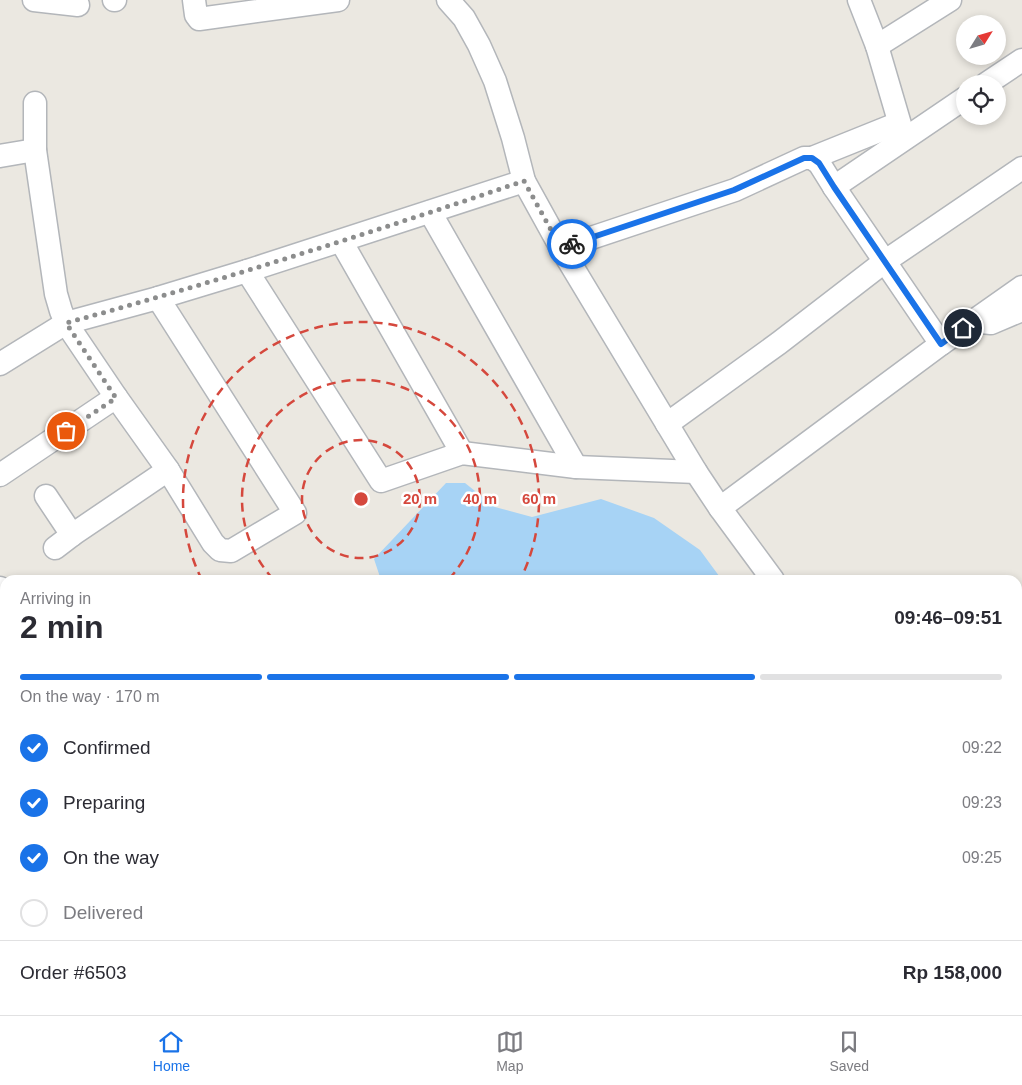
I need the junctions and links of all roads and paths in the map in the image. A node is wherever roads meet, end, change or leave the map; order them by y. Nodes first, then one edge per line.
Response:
1 (34, 0) edge
2 (194, 0) edge
3 (338, 0) edge
4 (448, 0) edge
5 (859, 0) edge
6 (950, 0) edge
7 (78, 5) dead end
8 (877, 46) junction
9 (1022, 60) edge
10 (1000, 75) edge
11 (35, 103) dead end
12 (956, 103) edge
13 (902, 131) junction
14 (35, 150) junction
15 (0, 156) edge
16 (812, 158) junction
17 (1022, 168) edge
18 (524, 181) junction
19 (834, 187) junction
20 (430, 212) junction
21 (341, 241) junction
22 (561, 248) junction
23 (884, 262) junction
24 (247, 271) junction
25 (1022, 287) edge
26 (158, 298) junction
27 (1022, 310) edge
28 (975, 320) junction
29 (66, 323) junction
30 (941, 344) junction
31 (0, 364) edge
32 (116, 398) junction
33 (667, 424) junction
34 (462, 453) junction
35 (576, 467) junction
36 (168, 470) junction
37 (696, 472) junction
38 (0, 475) edge
39 (46, 496) dead end
40 (720, 508) junction
41 (769, 575) edge

1 - 7 street
2 - 3 street
4 - 18 street
5 - 8 street
6 - 8 street
8 - 13 street
9 - 10 street
11 - 14 street
12 - 13 street
13 - 16 street
13 - 19 street
14 - 15 street
14 - 29 street
16 - 19 street
16 - 22 street
17 - 23 street
18 - 20 street
18 - 22 street
19 - 23 street
20 - 21 street
20 - 35 street
21 - 24 street
21 - 34 street
22 - 33 street
23 - 30 street
23 - 33 street
24 - 26 street
24 - 34 street
25 - 28 street
26 - 29 street
26 - 36 street
27 - 28 street
28 - 30 street
29 - 31 street
29 - 32 street
30 - 40 street
32 - 36 street
32 - 38 street
33 - 37 street
34 - 35 street
35 - 37 street
36 - 39 street
37 - 40 street
40 - 41 street

